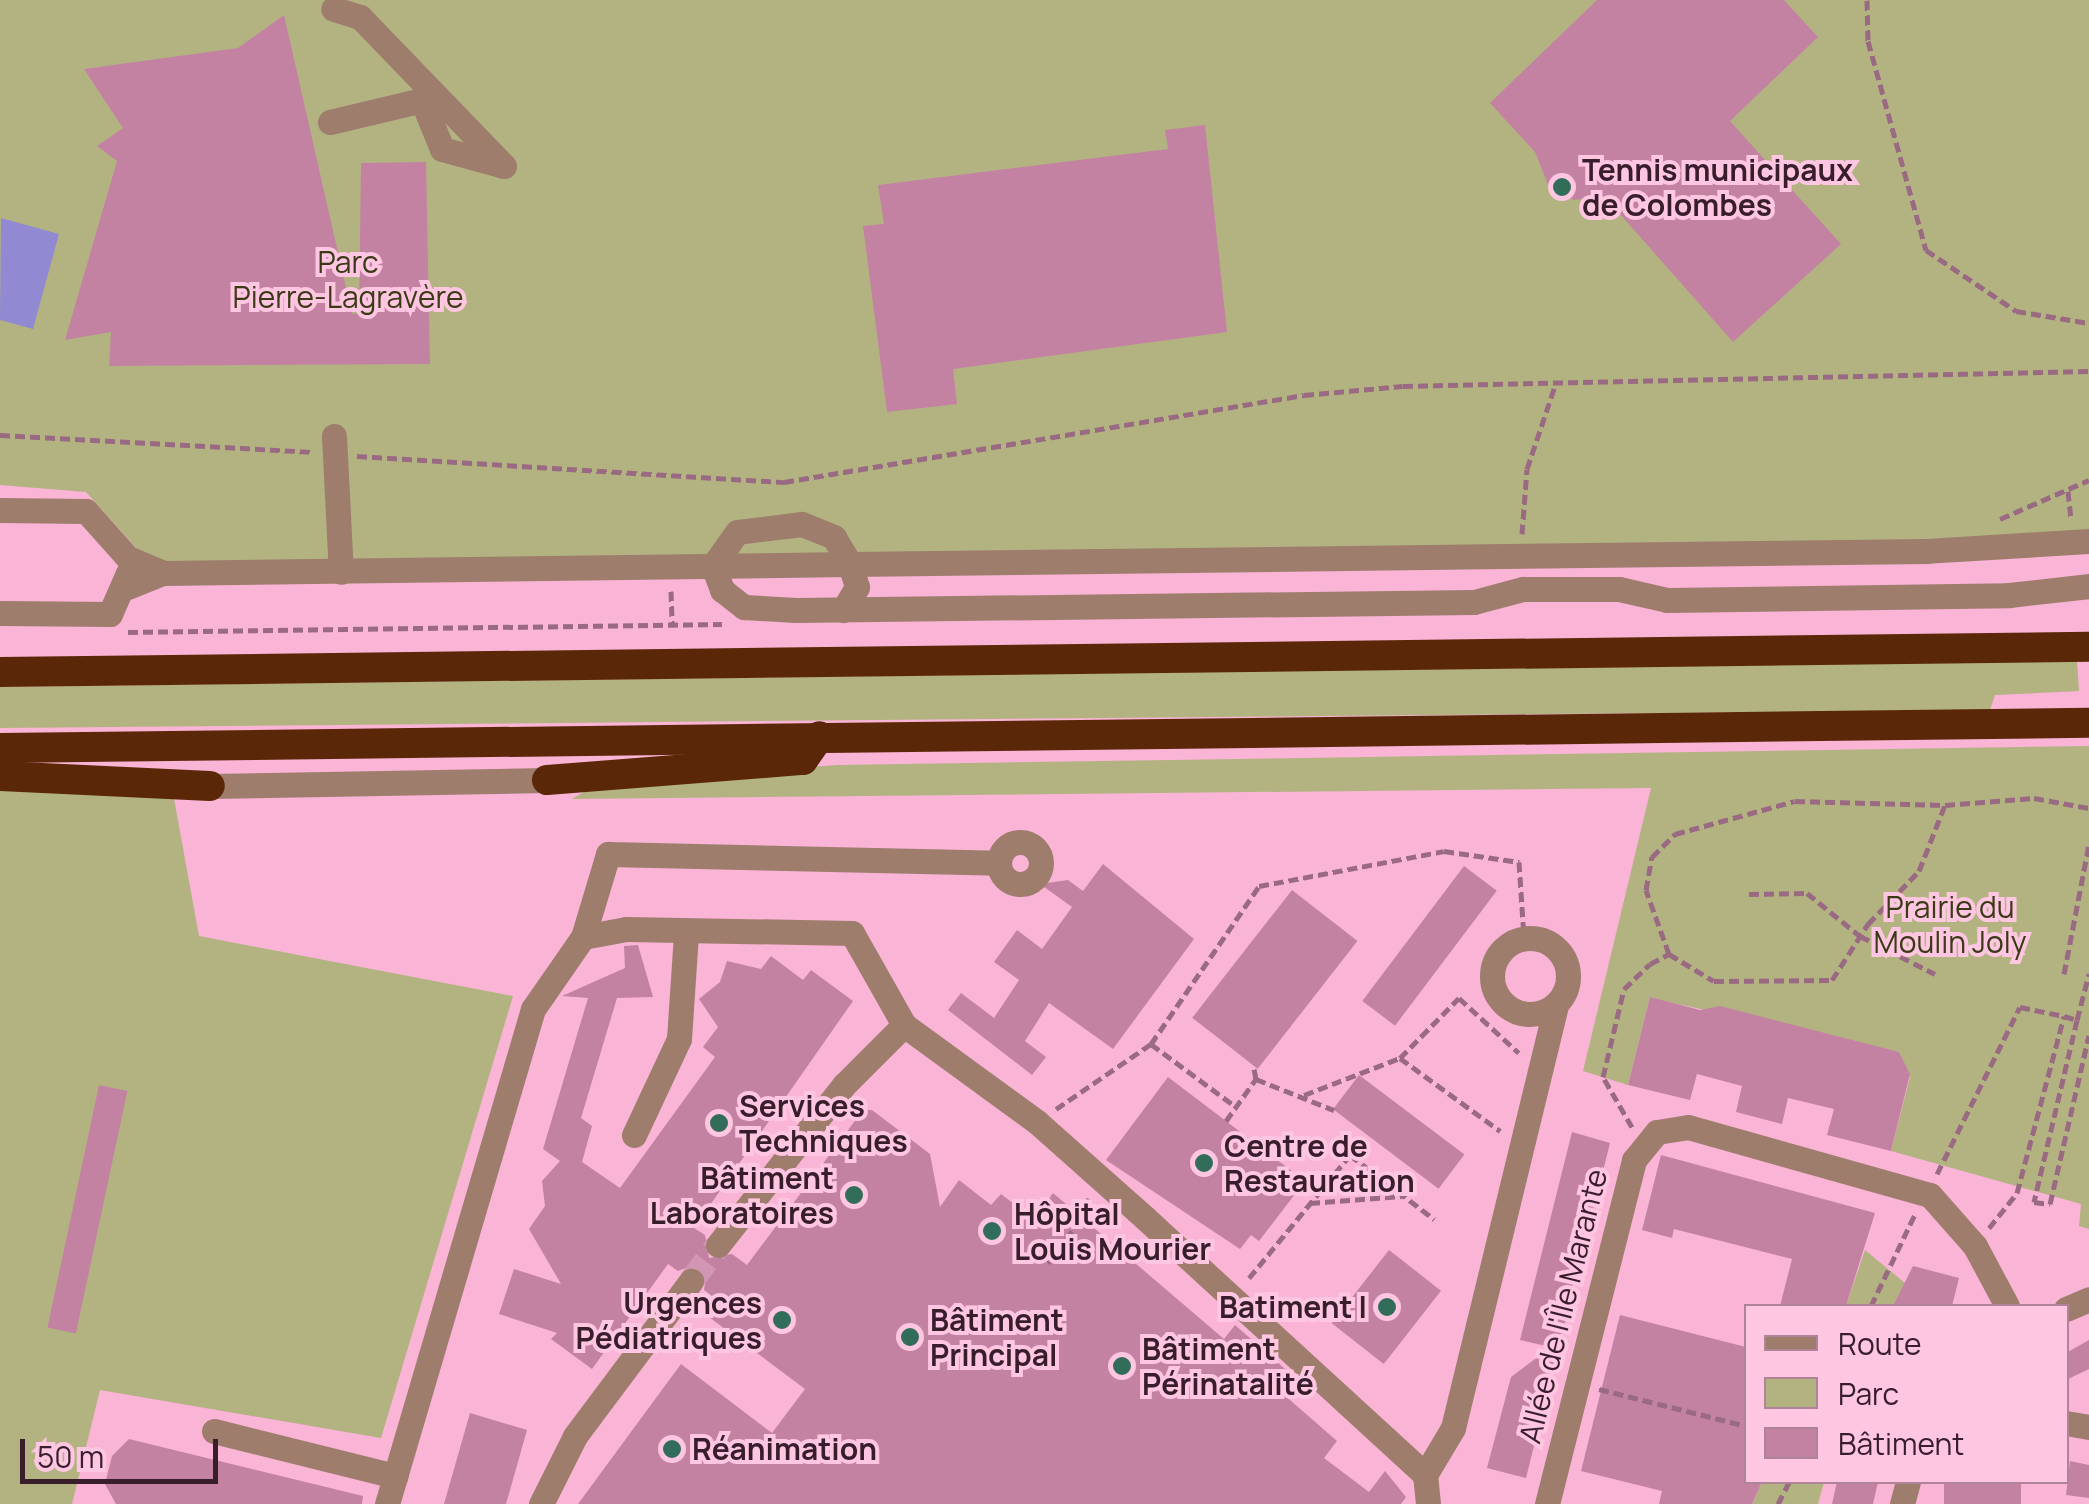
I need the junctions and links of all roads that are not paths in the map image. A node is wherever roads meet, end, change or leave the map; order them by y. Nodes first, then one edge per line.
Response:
1 (333, 9) dead end
2 (330, 122) dead end
3 (333, 445) road end
4 (0, 510) edge
5 (2089, 541) edge
6 (1419, 556) junction
7 (1446, 556) junction
8 (128, 558) junction
9 (850, 564) junction
10 (713, 566) junction
11 (341, 572) junction
12 (163, 574) junction
13 (2089, 586) edge
14 (128, 588) junction
15 (1448, 602) junction
16 (1418, 603) junction
17 (843, 610) junction
18 (0, 612) edge
19 (2089, 647) edge
20 (0, 672) edge
21 (2089, 723) edge
22 (820, 736) junction
23 (0, 748) edge
24 (0, 776) edge
25 (547, 780) joint
26 (210, 786) joint
27 (999, 863) dead end
28 (686, 934) junction
29 (583, 936) junction
30 (1556, 1004) junction
31 (904, 1025) junction
32 (634, 1135) dead end
33 (718, 1245) tunnel mouth
34 (691, 1281) tunnel mouth
35 (2007, 1304) edge
36 (214, 1430) dead end
37 (1425, 1475) junction
38 (395, 1476) junction
39 (387, 1504) edge
40 (541, 1504) edge
41 (1428, 1504) edge
42 (1547, 1504) edge

1 - 2 street
3 - 11 street
4 - 8 street
5 - 7 street
6 - 7 street
6 - 9 street
6 - 16 street
7 - 15 street
8 - 12 street
8 - 14 street
9 - 10 street
9 - 10 street
9 - 17 street
10 - 11 street
10 - 17 street
11 - 12 street
12 - 14 street
13 - 15 street
14 - 18 street
15 - 16 street
16 - 17 street
19 - 20 highway
21 - 22 highway
22 - 23 highway
22 - 25 highway
24 - 26 highway
25 - 26 street
27 - 29 street
28 - 29 street
28 - 31 street
28 - 32 street
29 - 38 street
30 - 30 street
30 - 37 street
31 - 33 street
31 - 37 street
34 - 40 street
35 - 42 street, Allée de l'Île Marante
36 - 38 street
37 - 41 street
38 - 39 street

